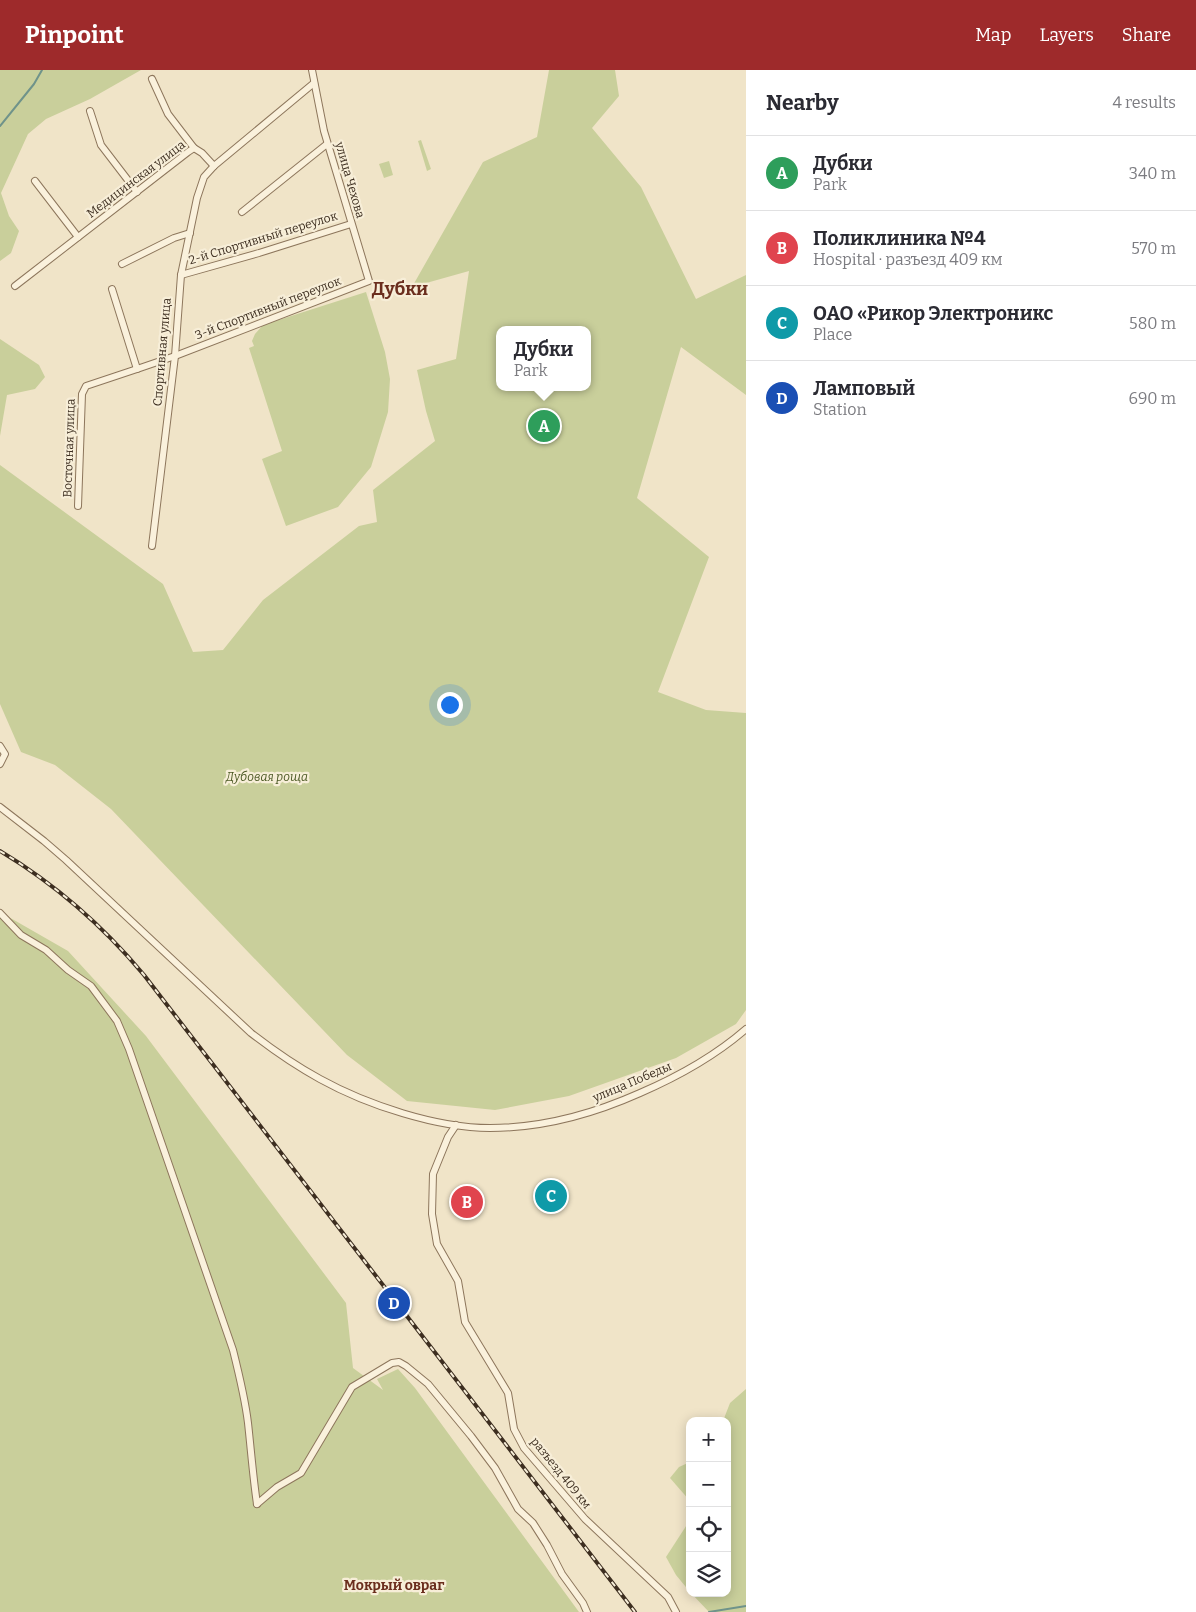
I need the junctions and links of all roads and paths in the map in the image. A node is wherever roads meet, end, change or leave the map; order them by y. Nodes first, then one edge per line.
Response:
1 (312, 70) edge
2 (152, 79) dead end
3 (314, 83) junction
4 (90, 112) dead end
5 (327, 144) junction
6 (194, 148) junction
7 (214, 166) junction
8 (35, 181) dead end
9 (136, 192) junction
10 (242, 212) dead end
11 (351, 224) junction
12 (190, 233) junction
13 (78, 237) junction
14 (122, 264) dead end
15 (180, 275) junction
16 (369, 281) joint
17 (15, 286) dead end
18 (112, 289) dead end
19 (175, 356) junction
20 (137, 369) junction
21 (78, 506) dead end
22 (152, 546) dead end
23 (0, 746) edge
24 (0, 764) edge
25 (0, 807) edge
26 (0, 913) edge
27 (746, 1028) edge
28 (456, 1125) junction
29 (587, 1612) edge
30 (676, 1612) edge

1 - 3 street, улица Чехова
2 - 6 street
3 - 5 street, улица Чехова
3 - 7 street
4 - 9 street
5 - 10 street
5 - 11 street, улица Чехова
6 - 7 street, Медицинская улица
6 - 9 street, Медицинская улица
7 - 12 street, Спортивная улица
8 - 13 street
9 - 13 street, Медицинская улица
11 - 15 street, 2-й Спортивный переулок
11 - 16 street, улица Чехова
12 - 14 street
12 - 15 street, Спортивная улица
13 - 17 street, Медицинская улица
15 - 19 street, Спортивная улица
16 - 19 street, 3-й Спортивный переулок
18 - 20 street
19 - 20 street, Восточная улица
19 - 22 street, Спортивная улица
20 - 21 street, Восточная улица
23 - 24 street
25 - 28 street, улица Победы
26 - 29 street
27 - 28 street, улица Победы
28 - 30 street, разъезд 409 км

